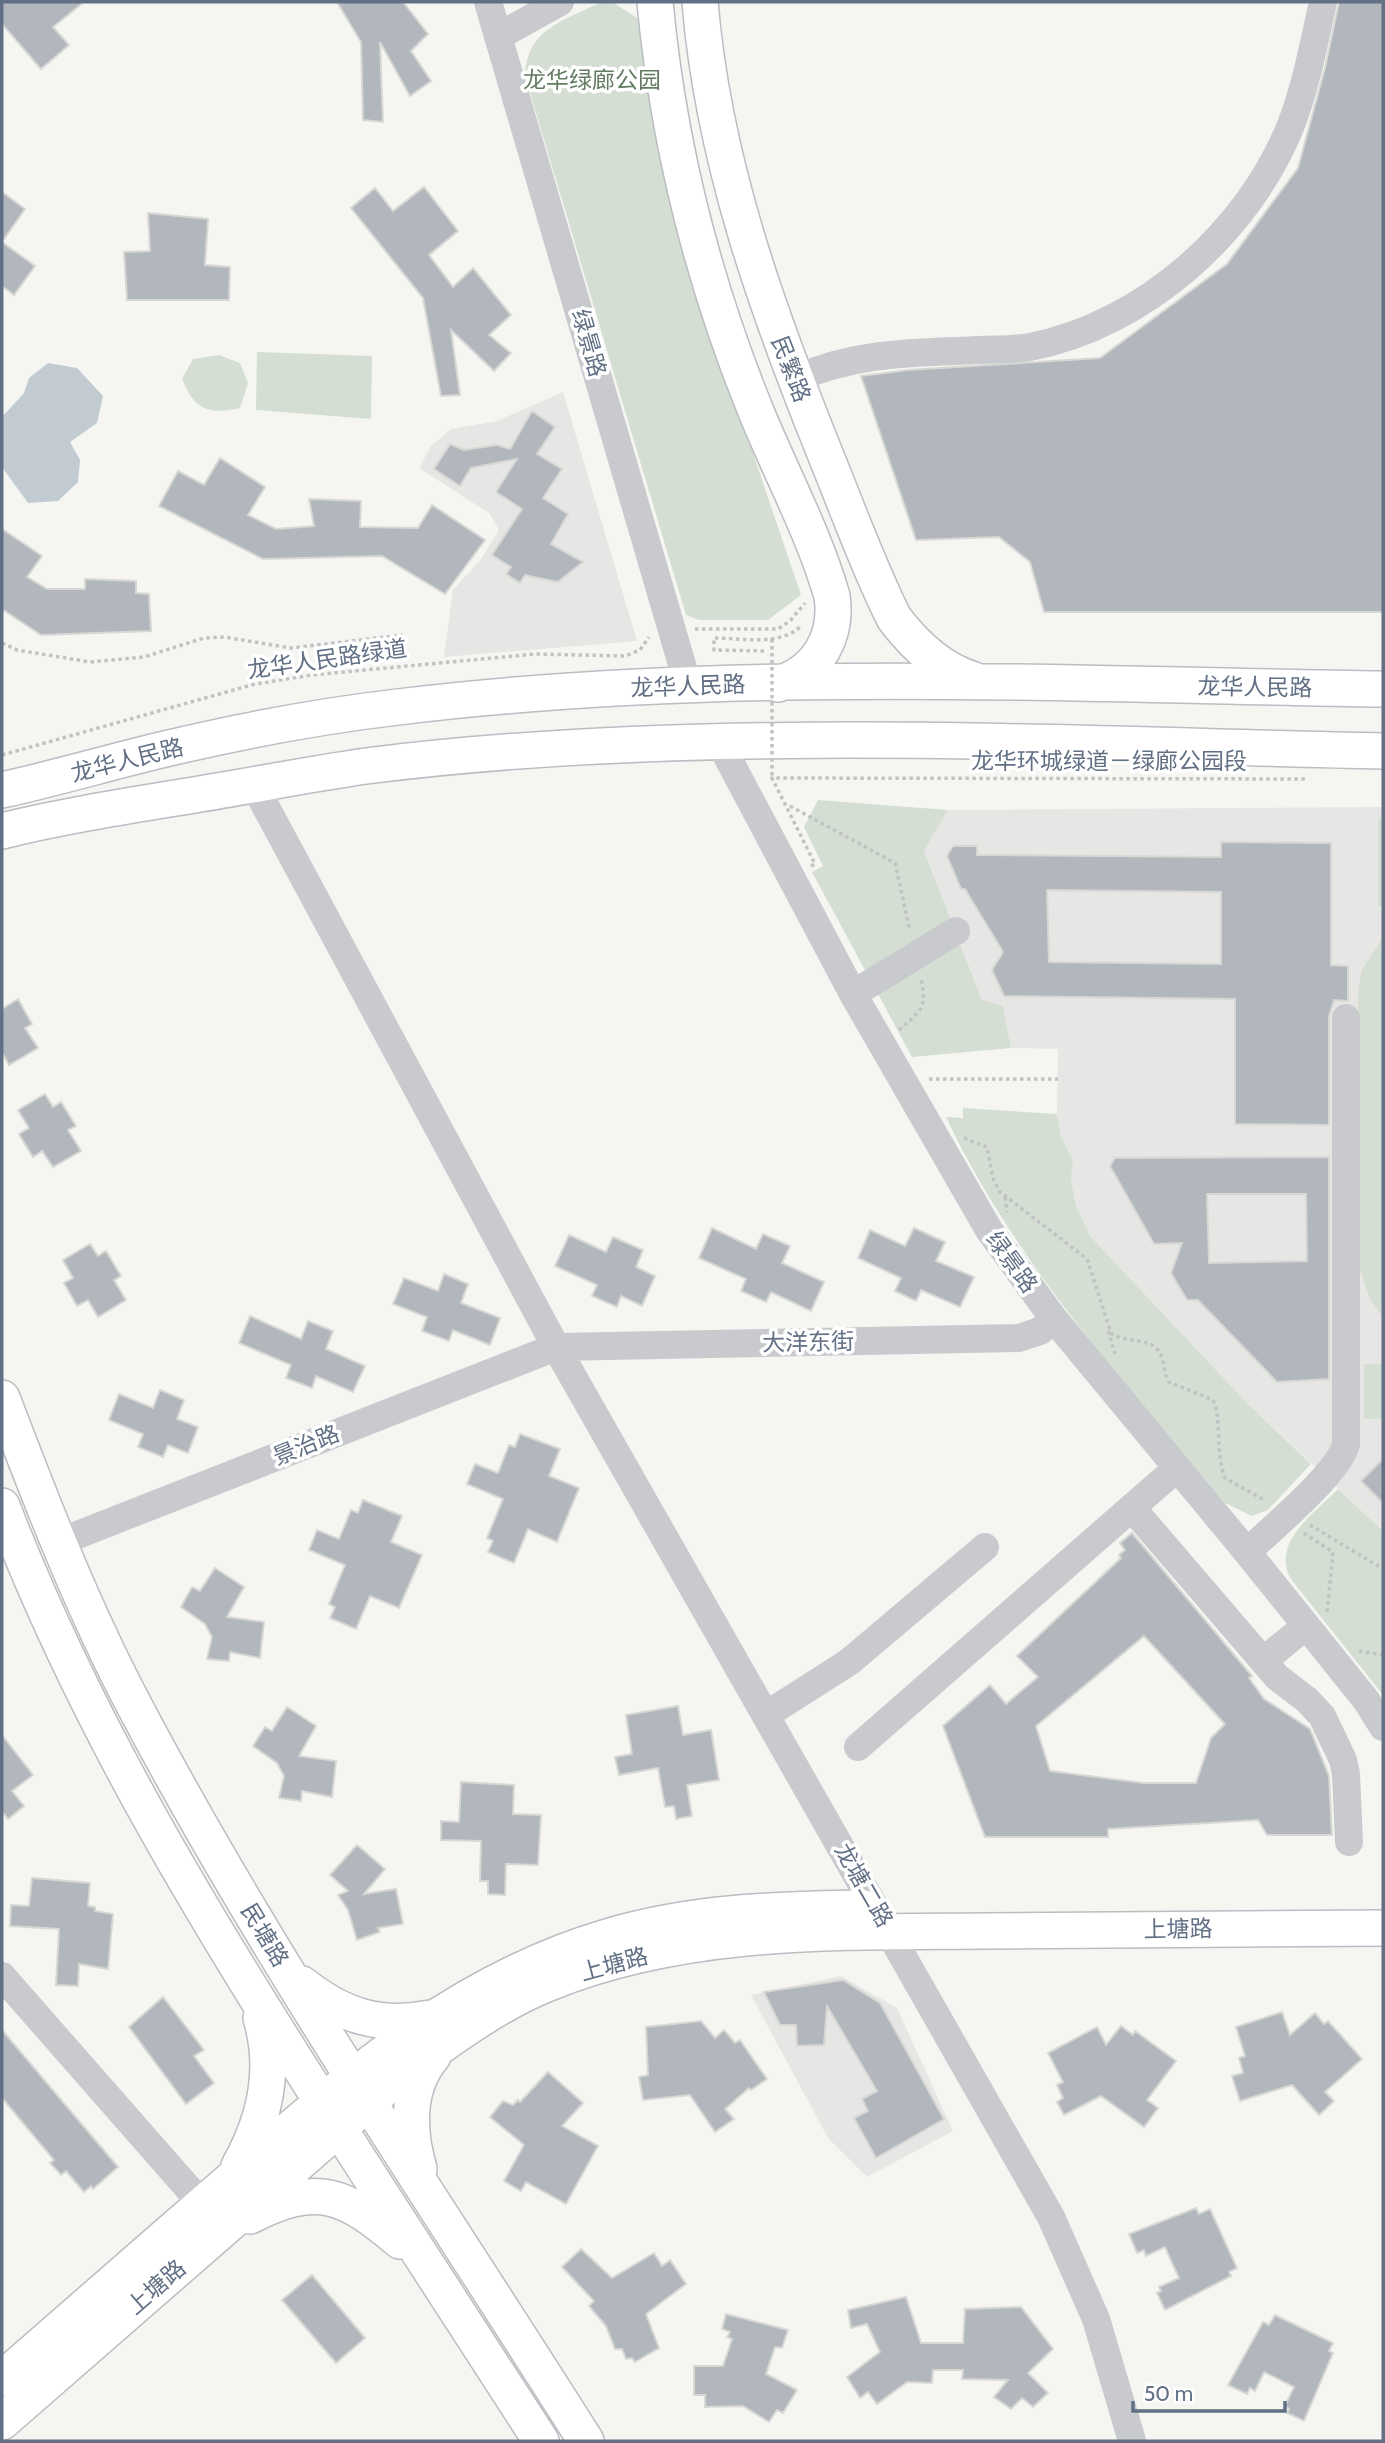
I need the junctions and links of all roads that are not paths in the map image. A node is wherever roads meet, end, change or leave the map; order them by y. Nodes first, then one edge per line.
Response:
1 (488, 2) edge
2 (559, 2) edge
3 (655, 2) edge
4 (1323, 2) edge
5 (701, 3) edge
6 (499, 36) junction
7 (794, 379) junction
8 (981, 682) junction
9 (778, 684) junction
10 (688, 685) junction
11 (1383, 689) edge
12 (720, 743) junction
13 (1383, 751) edge
14 (254, 785) junction
15 (2, 790) edge
16 (2, 831) edge
17 (956, 932) dead end
18 (853, 994) junction
19 (1346, 1018) dead end
20 (1054, 1319) junction
21 (556, 1347) junction
22 (2, 1398) edge
23 (1177, 1468) junction
24 (2, 1506) edge
25 (1132, 1508) junction
26 (57, 1543) junction
27 (985, 1547) dead end
28 (1247, 1552) junction
29 (1317, 1622) junction
30 (1264, 1661) junction
31 (766, 1715) junction
32 (1383, 1727) edge
33 (858, 1747) dead end
34 (1349, 1842) dead end
35 (1383, 1906) edge
36 (883, 1919) junction
37 (1383, 1928) edge
38 (288, 1974) junction
39 (2, 1976) edge
40 (256, 1998) junction
41 (442, 2028) junction
42 (362, 2089) junction
43 (331, 2115) junction
44 (232, 2179) junction
45 (424, 2186) junction
46 (211, 2218) junction
47 (428, 2266) junction
48 (2, 2379) edge
49 (2, 2422) edge
50 (541, 2441) edge
51 (586, 2441) edge
52 (1132, 2441) edge

1 - 6 street, 绿景路
2 - 6 street
3 - 9 main road, 民繁路
4 - 7 street
5 - 7 main road, 民繁路
6 - 10 street, 绿景路
7 - 8 main road, 民繁路
8 - 9 main road, 龙华人民路
8 - 11 main road, 龙华人民路
9 - 10 main road, 龙华人民路
10 - 15 main road, 龙华人民路
12 - 13 main road, 龙华人民路
12 - 14 main road, 龙华人民路
12 - 18 street, 绿景路
14 - 16 main road, 龙华人民路
14 - 21 street, 龙塘二路
17 - 18 street
18 - 20 street, 绿景路
19 - 28 street
20 - 21 street, 大洋东街
20 - 23 street, 绿景路
21 - 26 street, 景治路
21 - 31 street, 龙塘二路
22 - 26 main road, 民塘路
23 - 25 street
23 - 28 street, 绿景路
24 - 40 main road, 民塘路
25 - 30 street
25 - 33 street
26 - 38 main road, 民塘路
27 - 31 street
28 - 29 street, 绿景路
29 - 30 street
29 - 32 street, 绿景路
30 - 34 street
31 - 36 street, 龙塘二路
35 - 36 main road, 上塘路
36 - 37 main road, 上塘路
36 - 41 main road, 上塘路
36 - 52 street, 龙塘二路
38 - 41 main road
38 - 42 main road, 民塘路
39 - 46 street
40 - 43 main road, 民塘路
40 - 44 main road
41 - 42 main road, 上塘路
41 - 45 main road
42 - 43 main road, 上塘路
42 - 45 main road, 民塘路
43 - 44 main road, 上塘路
43 - 46 main road, 上塘路
43 - 47 main road, 民塘路
44 - 46 main road, 上塘路
45 - 51 main road, 民塘路
46 - 47 main road
46 - 48 main road, 上塘路
46 - 49 main road, 上塘路
47 - 50 main road, 民塘路

